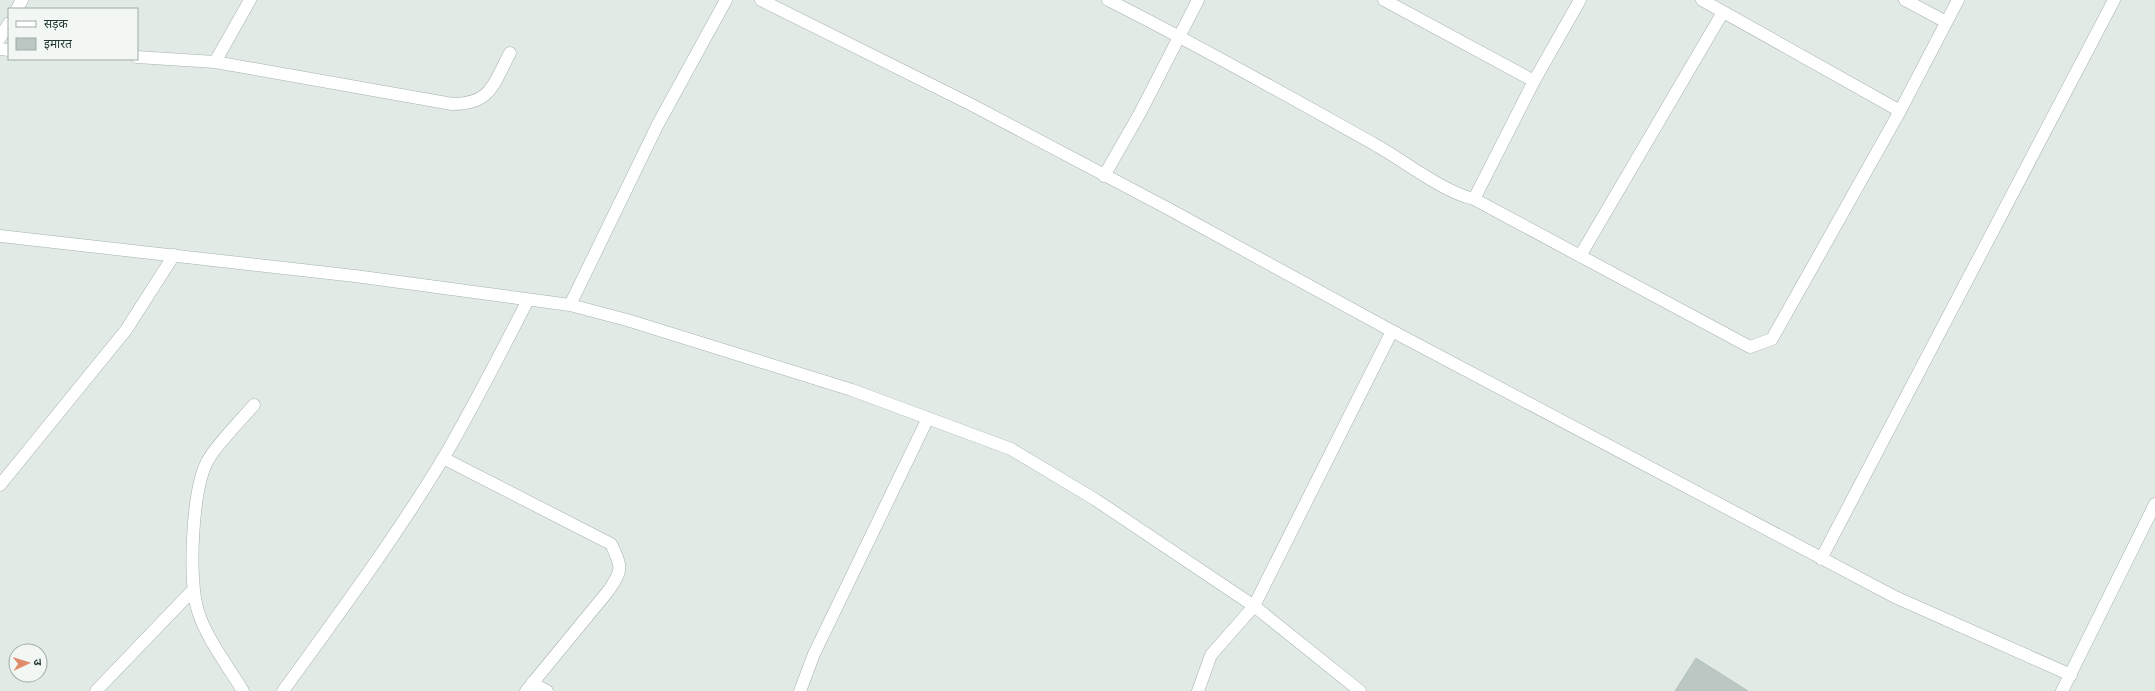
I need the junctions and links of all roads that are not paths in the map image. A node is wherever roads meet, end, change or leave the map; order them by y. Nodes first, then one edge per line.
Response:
1 (250, 0) edge
2 (726, 0) edge
3 (761, 0) edge
4 (1108, 0) edge
5 (1198, 0) edge
6 (1384, 0) edge
7 (1580, 0) edge
8 (1702, 0) edge
9 (1905, 0) edge
10 (1958, 0) edge
11 (2114, 0) edge
12 (1723, 12) junction
13 (1946, 22) junction
14 (8, 25) edge
15 (1180, 36) junction
16 (0, 38) edge
17 (510, 53) dead end
18 (138, 57) edge
19 (214, 62) junction
20 (1534, 81) junction
21 (1900, 112) junction
22 (1104, 176) junction
23 (1474, 199) junction
24 (0, 236) edge
25 (174, 255) junction
26 (1580, 256) junction
27 (528, 300) junction
28 (570, 305) junction
29 (1392, 331) junction
30 (254, 406) dead end
31 (928, 418) junction
32 (443, 458) junction
33 (0, 485) edge
34 (2155, 504) edge
35 (1821, 559) junction
36 (193, 590) junction
37 (1254, 606) junction
38 (2071, 675) junction
39 (529, 687) edge
40 (96, 691) edge
41 (242, 691) edge
42 (283, 691) edge
43 (546, 691) edge
44 (800, 691) edge
45 (1198, 691) edge
46 (1360, 691) edge
47 (2062, 691) edge

1 - 19 street
2 - 28 street
3 - 22 street
4 - 15 street
5 - 15 street
6 - 20 street
7 - 20 street
8 - 12 street
9 - 13 street
10 - 13 street
11 - 35 street
12 - 21 street
12 - 26 street
13 - 21 street
14 - 16 street
15 - 22 street
15 - 23 street
17 - 19 street
18 - 19 street
20 - 23 street
21 - 26 street
22 - 29 street
23 - 26 street
24 - 25 street
25 - 27 street
25 - 33 street
27 - 28 street
27 - 32 street
28 - 31 street
29 - 35 street
29 - 37 street
30 - 36 street
31 - 37 street
31 - 44 street
32 - 39 street
32 - 42 street
34 - 38 street
35 - 38 street
36 - 40 street
36 - 41 street
37 - 45 street
37 - 46 street
38 - 47 street
39 - 43 street

